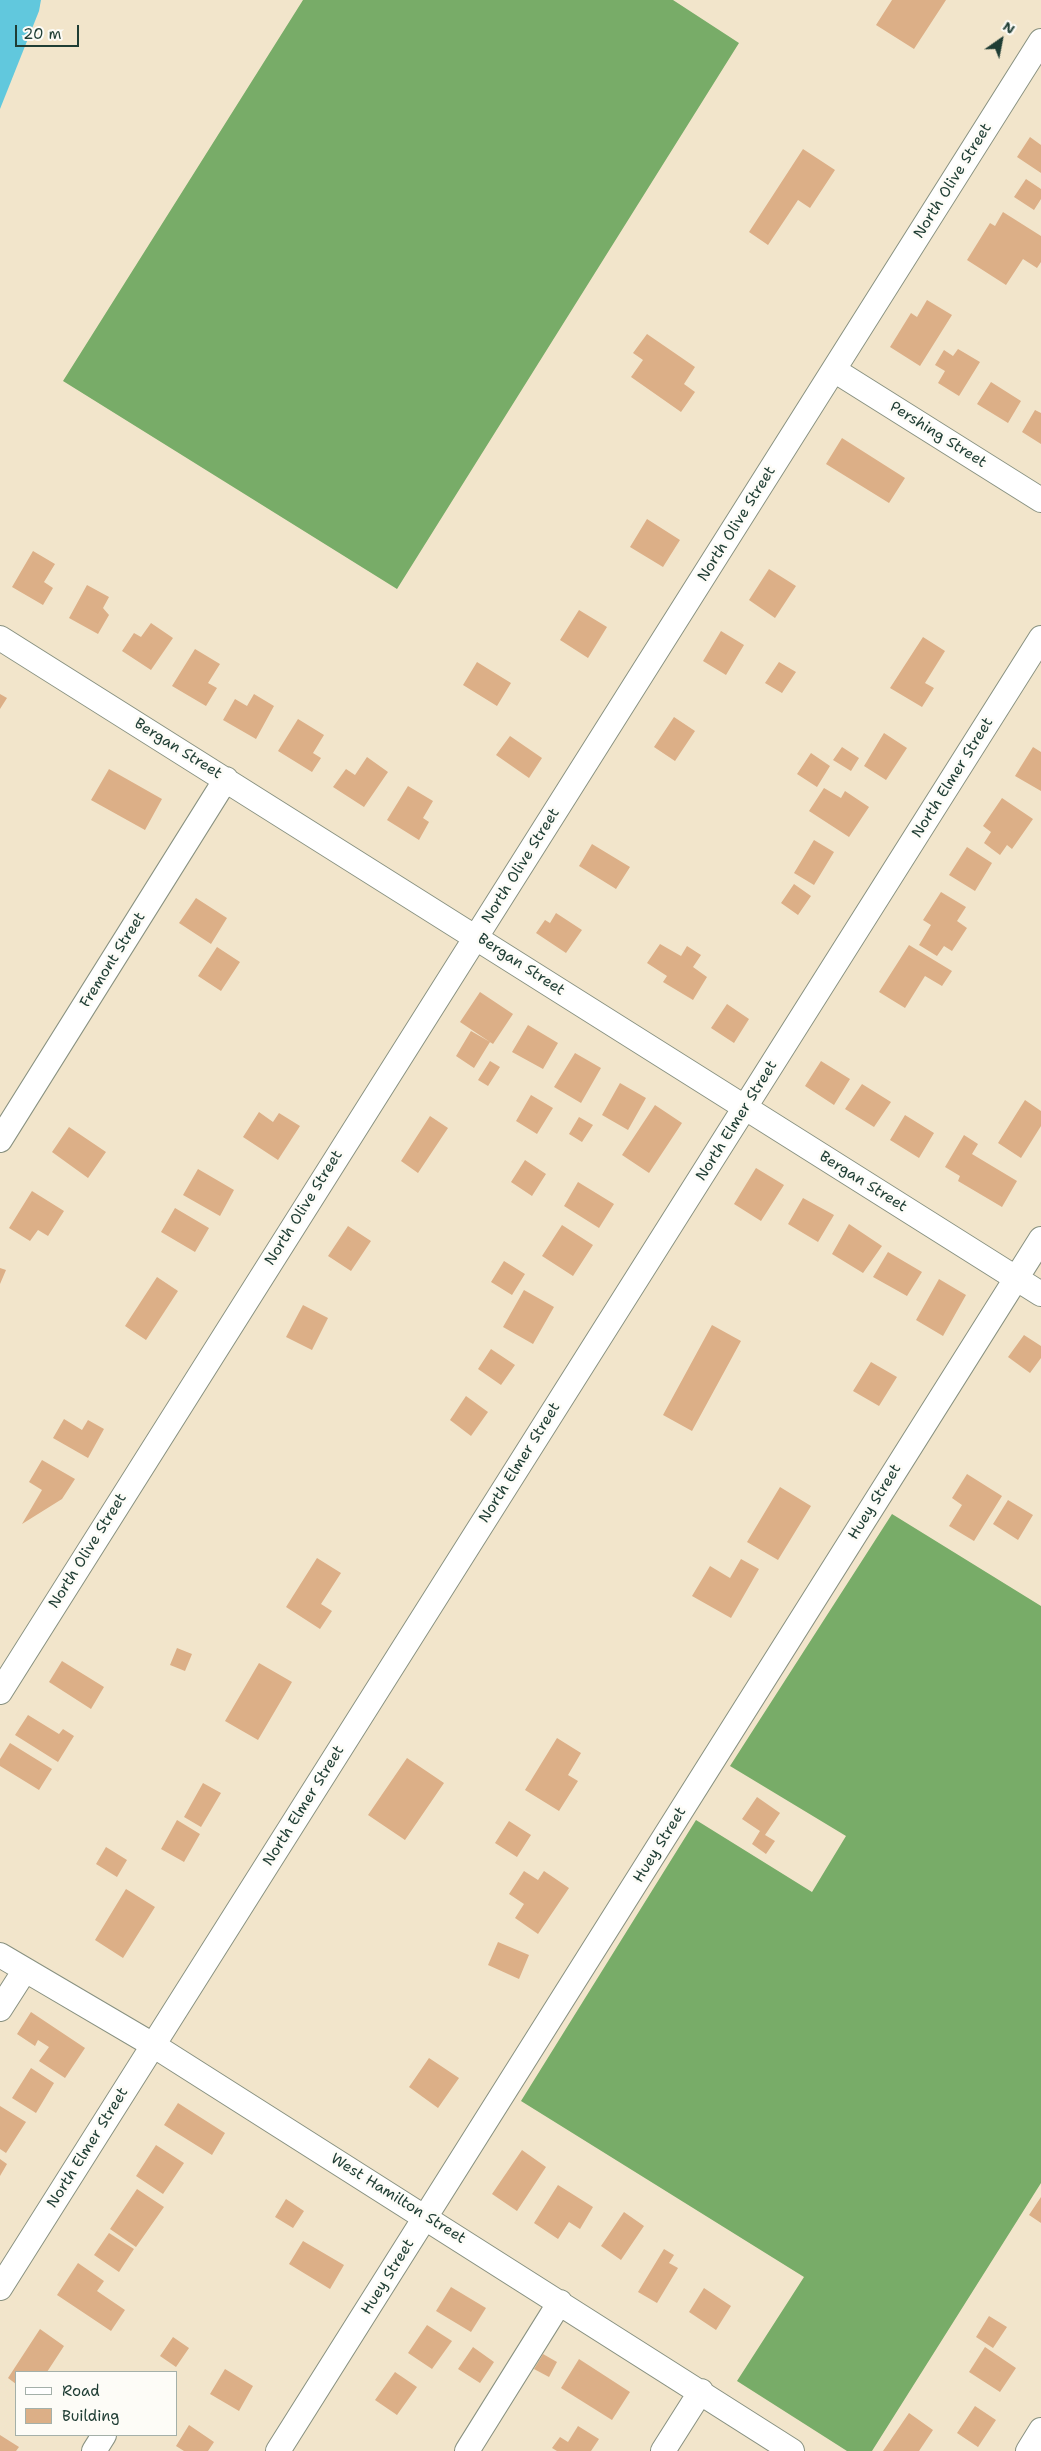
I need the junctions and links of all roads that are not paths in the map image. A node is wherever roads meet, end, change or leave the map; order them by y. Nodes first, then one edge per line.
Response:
1 (1041, 41) edge
2 (834, 370) junction
3 (1041, 500) edge
4 (0, 638) edge
5 (1041, 638) edge
6 (226, 779) junction
7 (477, 937) junction
8 (745, 1108) junction
9 (0, 1140) edge
10 (1041, 1239) edge
11 (1016, 1279) junction
12 (1041, 1294) edge
13 (0, 1692) edge
14 (0, 1955) edge
15 (25, 1970) junction
16 (0, 2010) edge
17 (153, 2045) junction
18 (426, 2217) junction
19 (0, 2288) edge
20 (560, 2302) junction
21 (700, 2391) junction
22 (1041, 2430) edge
23 (103, 2436) edge
24 (94, 2451) edge
25 (278, 2451) edge
26 (467, 2451) edge
27 (663, 2451) edge
28 (792, 2451) edge
29 (1028, 2451) edge

1 - 2 street, North Olive Street
2 - 3 street, Pershing Street
2 - 7 street, North Olive Street
4 - 6 street, Bergan Street
5 - 8 street, North Elmer Street
6 - 7 street, Bergan Street
6 - 9 street, Fremont Street
7 - 8 street, Bergan Street
7 - 13 street, North Olive Street
8 - 11 street, Bergan Street
8 - 17 street, North Elmer Street
10 - 11 street, Huey Street
11 - 12 street, Bergan Street
11 - 18 street, Huey Street
14 - 15 street, West Hamilton Street
15 - 16 street
15 - 17 street, West Hamilton Street
17 - 18 street, West Hamilton Street
17 - 19 street, North Elmer Street
18 - 20 street, West Hamilton Street
18 - 25 street, Huey Street
20 - 21 street, West Hamilton Street
20 - 26 street
21 - 27 street
21 - 28 street, West Hamilton Street
22 - 29 street
23 - 24 street

